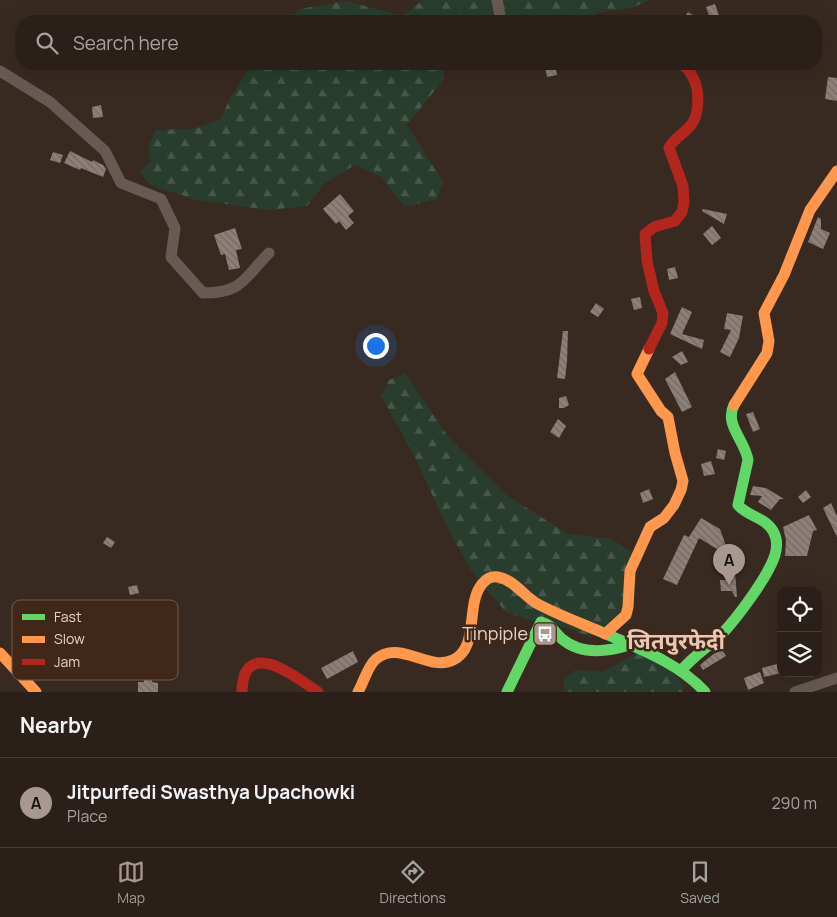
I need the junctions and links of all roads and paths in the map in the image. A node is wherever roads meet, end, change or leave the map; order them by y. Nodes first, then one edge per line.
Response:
1 (497, 0) edge
2 (500, 15) edge
3 (687, 70) edge
4 (0, 71) edge
5 (837, 170) edge
6 (270, 253) dead end
7 (605, 634) junction
8 (629, 645) junction
9 (0, 653) edge
10 (12, 666) edge
11 (681, 671) junction
12 (837, 678) edge
13 (25, 680) edge
14 (36, 692) edge
15 (242, 692) edge
16 (318, 692) edge
17 (358, 692) edge
18 (507, 692) edge
19 (705, 692) edge
20 (795, 692) edge

1 - 2 street
3 - 7 street
4 - 6 street
5 - 11 street
7 - 8 street
7 - 17 street
8 - 11 street
8 - 18 street
9 - 10 street
11 - 19 street
12 - 20 street
13 - 14 street
15 - 16 street

